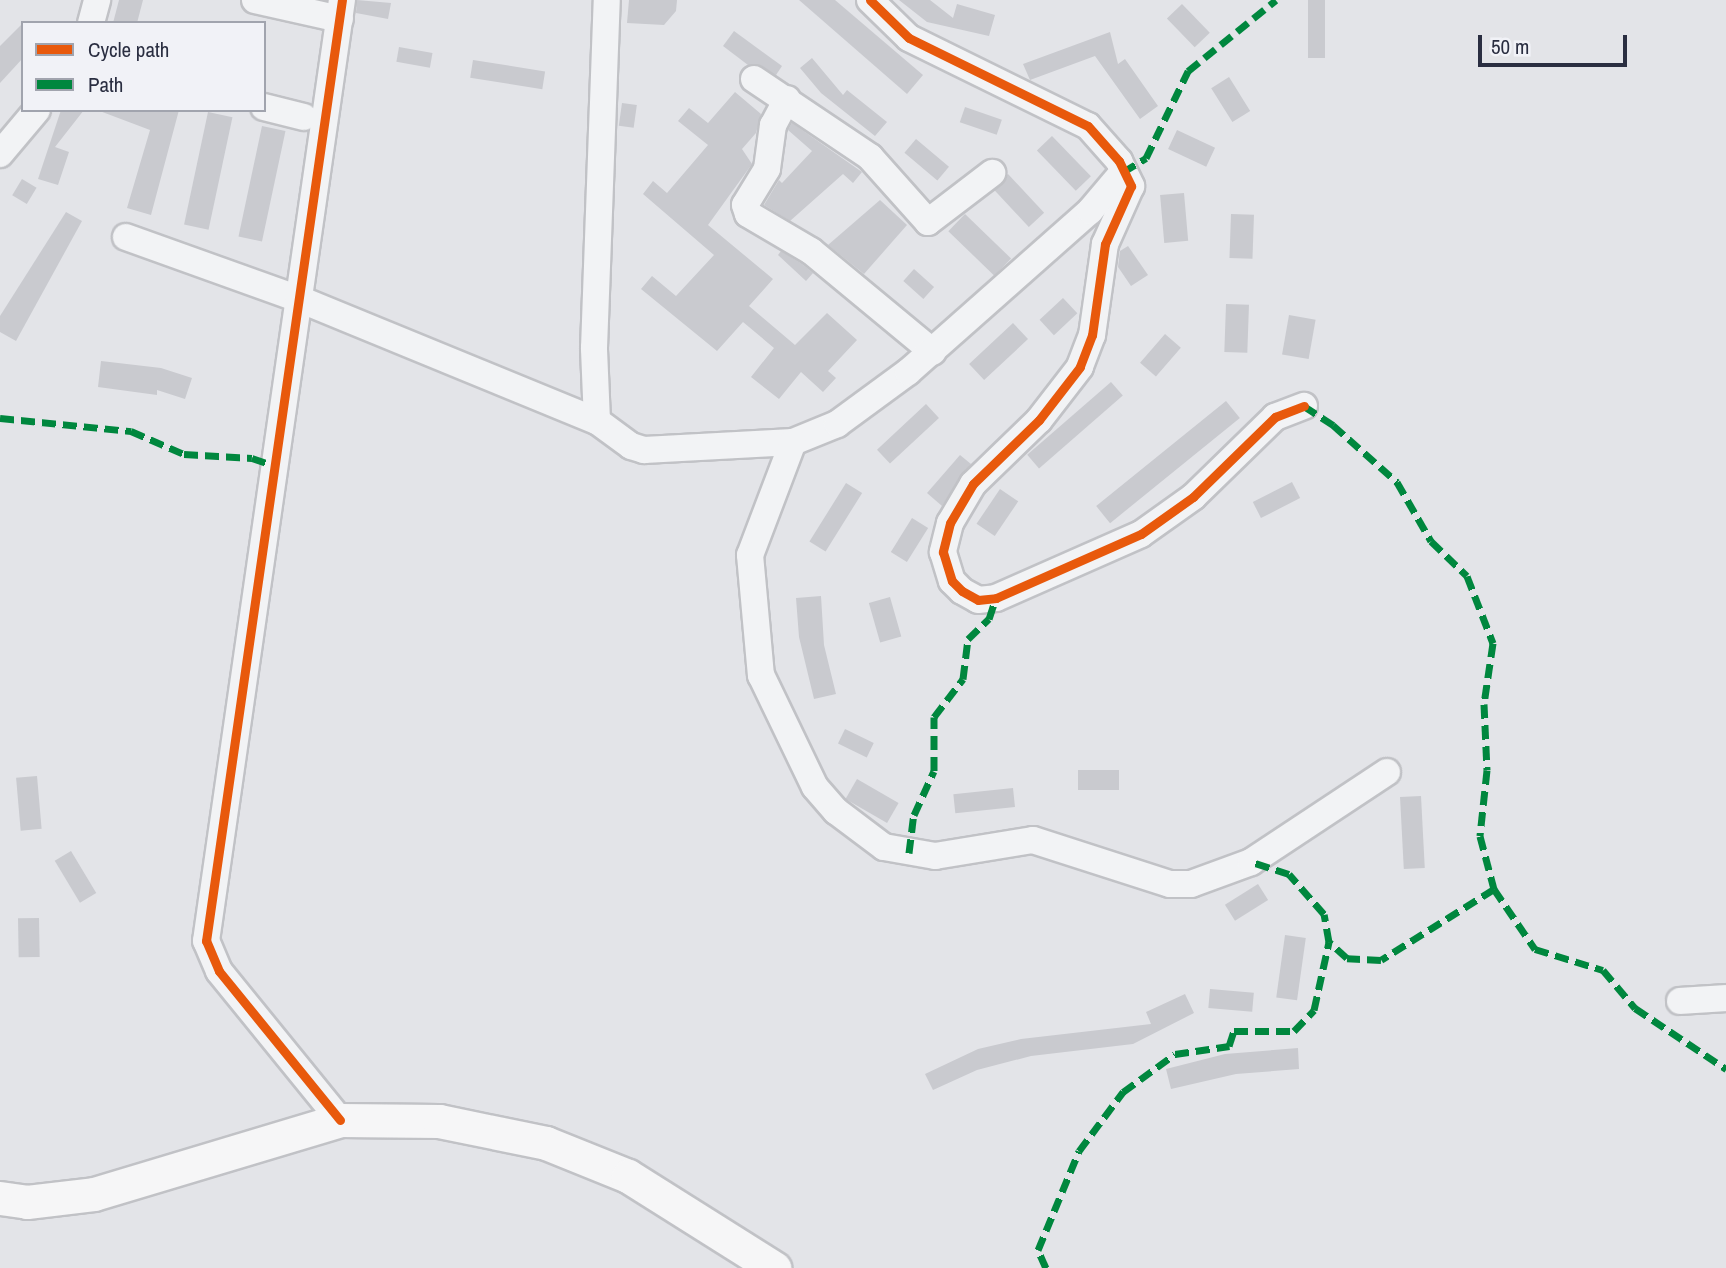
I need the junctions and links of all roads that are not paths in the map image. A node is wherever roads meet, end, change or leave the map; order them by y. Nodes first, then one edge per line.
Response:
1 (97, 0) edge
2 (255, 0) edge
3 (607, 0) edge
4 (870, 0) edge
5 (341, 9) edge
6 (92, 21) edge
7 (754, 79) dead end
8 (787, 99) junction
9 (266, 108) edge
10 (35, 112) edge
11 (304, 117) dead end
12 (0, 155) edge
13 (1123, 172) junction
14 (992, 173) dead end
15 (126, 237) dead end
16 (299, 299) junction
17 (933, 352) junction
18 (1304, 407) dead end
19 (597, 421) junction
20 (793, 442) junction
21 (1387, 772) dead end
22 (1726, 998) edge
23 (1680, 1001) dead end
24 (340, 1120) junction
25 (0, 1198) edge
26 (774, 1268) edge

1 - 6 street
2 - 5 street
3 - 19 street
4 - 13 street
5 - 16 street
7 - 8 street
8 - 14 street
8 - 17 street
9 - 11 street
10 - 12 street
13 - 17 street
13 - 18 street
15 - 16 street
16 - 19 street
16 - 24 street
17 - 20 street
19 - 20 street
20 - 21 street
22 - 23 street
24 - 25 main road
24 - 26 main road

